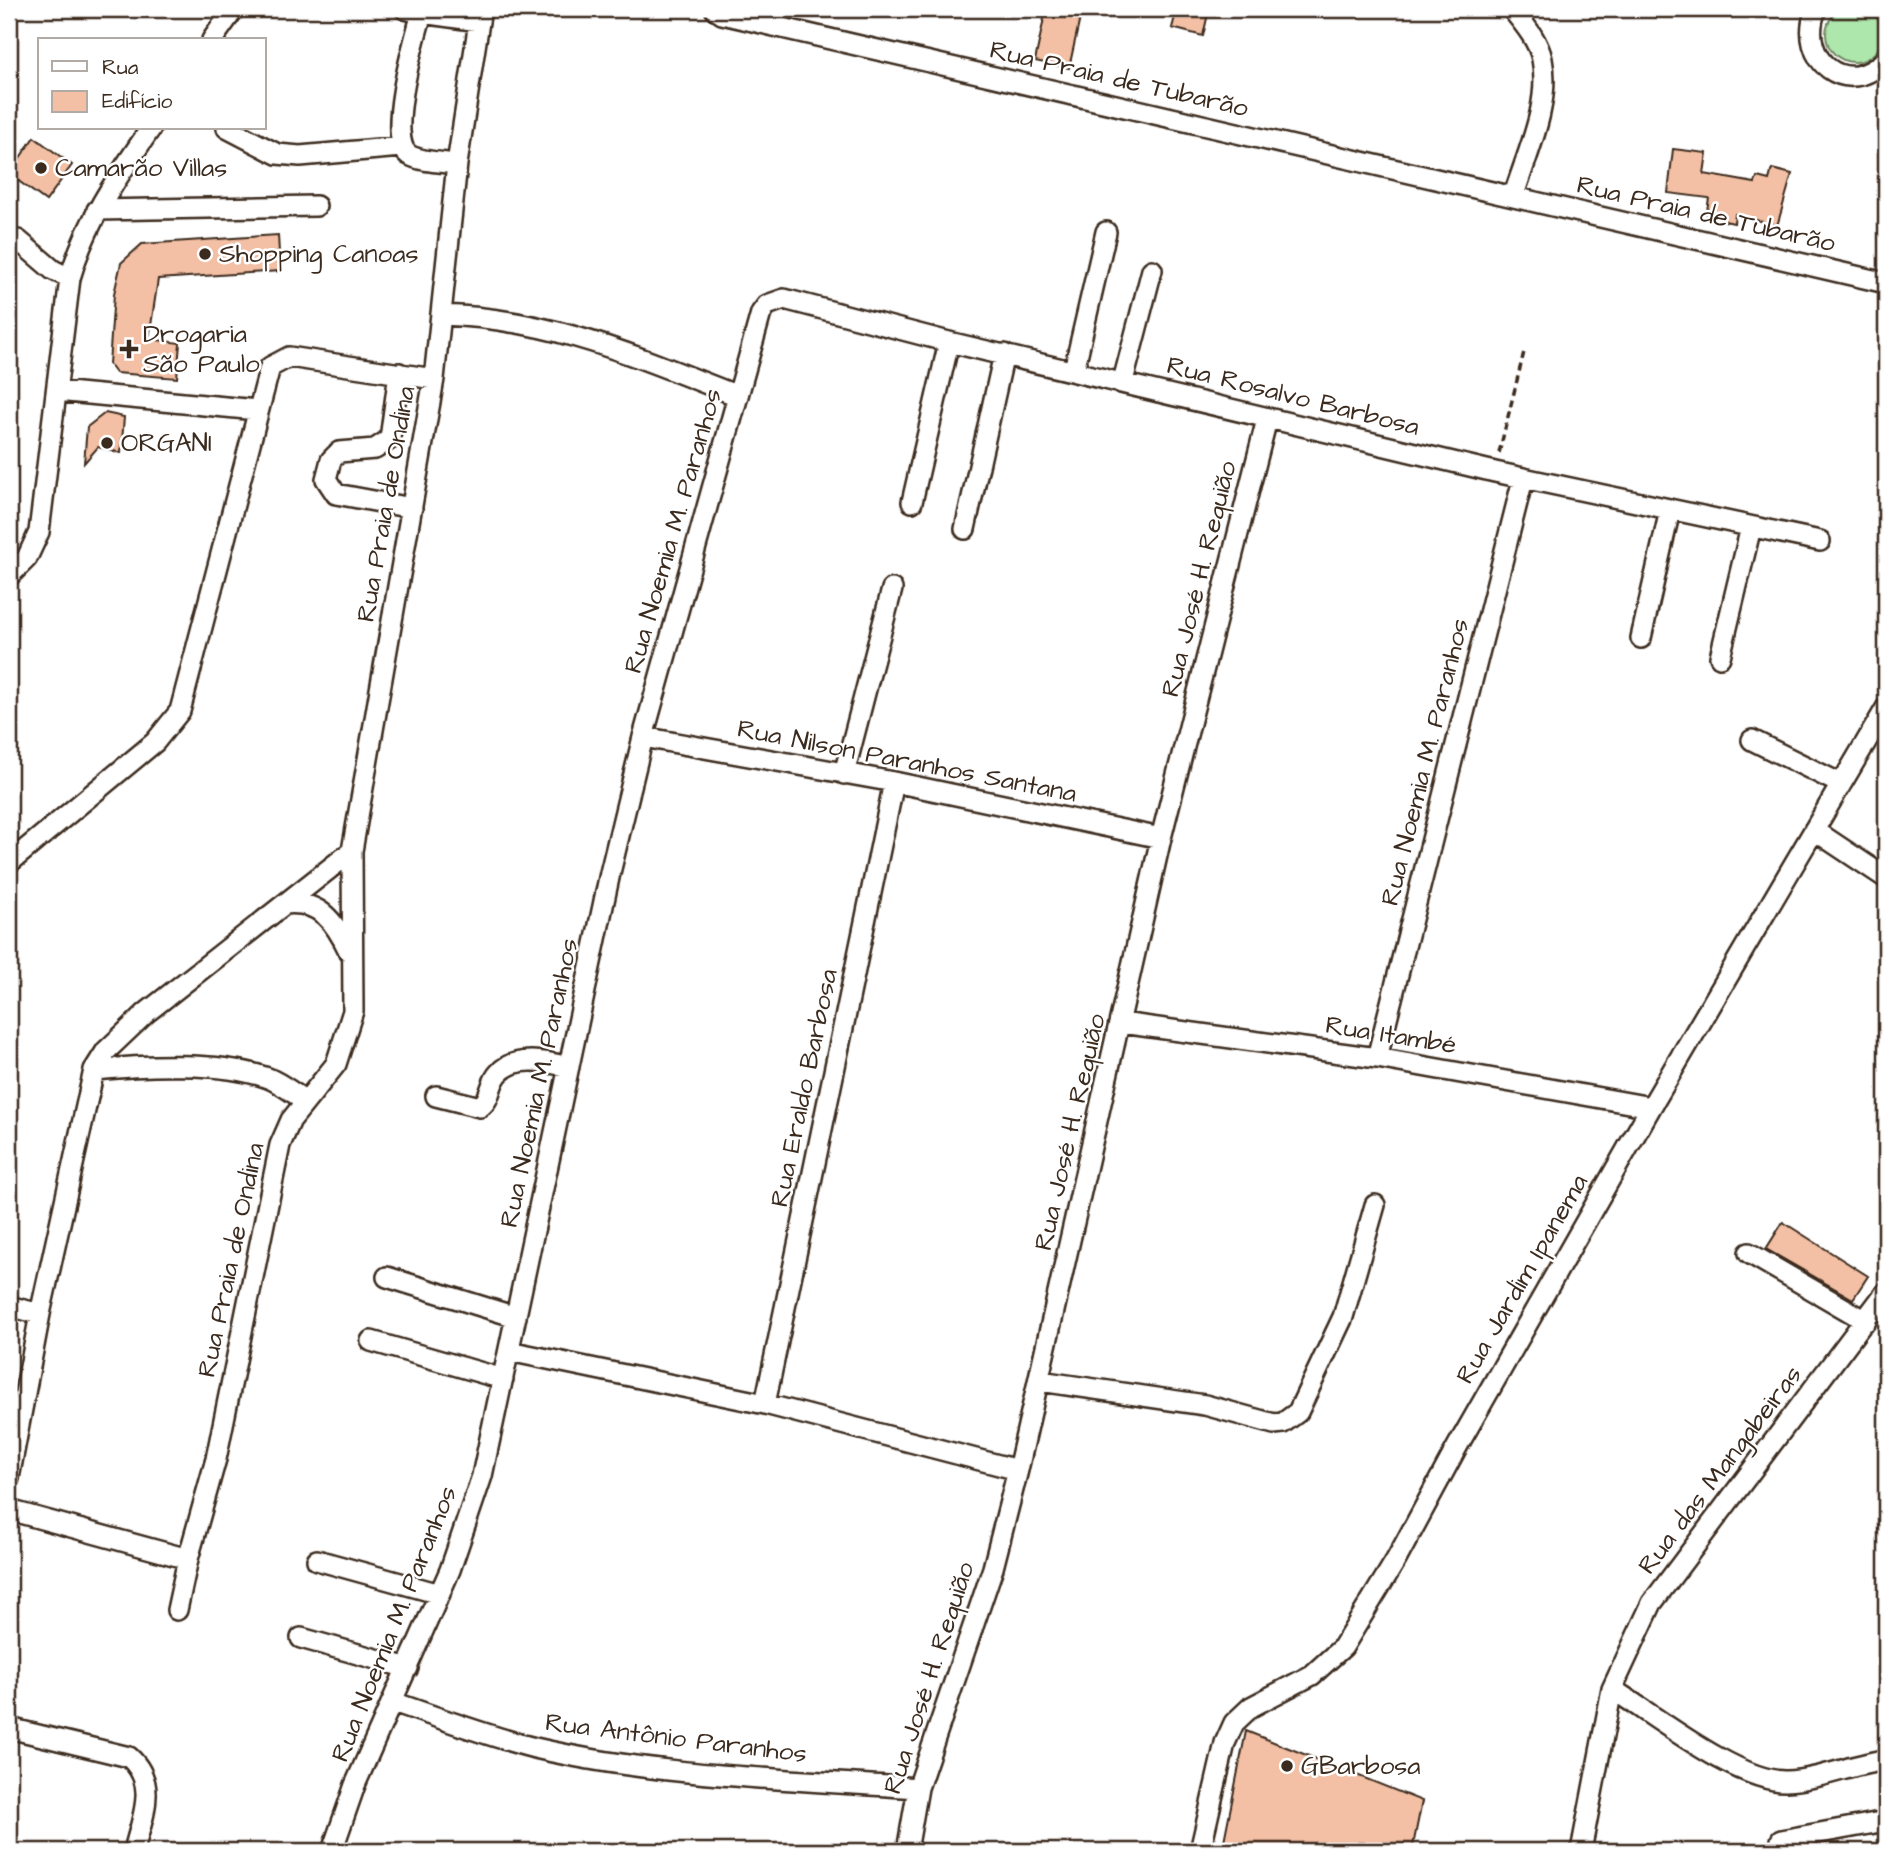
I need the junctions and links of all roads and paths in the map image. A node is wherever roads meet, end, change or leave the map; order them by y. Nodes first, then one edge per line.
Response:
1 (234, 9) edge
2 (715, 9) edge
3 (1512, 9) edge
4 (1815, 9) edge
5 (413, 11) edge
6 (480, 15) edge
7 (213, 38) edge
8 (1886, 59) edge
9 (150, 130) edge
10 (231, 130) edge
11 (401, 146) junction
12 (457, 164) junction
13 (1514, 195) junction
14 (316, 206) dead end
15 (97, 210) junction
16 (1106, 232) dead end
17 (18, 240) dead end
18 (1152, 270) dead end
19 (70, 278) junction
20 (1886, 283) edge
21 (761, 313) joint
22 (441, 314) junction
23 (949, 342) junction
24 (1524, 352) dead end
25 (1004, 354) junction
26 (1074, 370) junction
27 (399, 373) junction
28 (434, 379) junction
29 (1123, 381) junction
30 (57, 391) junction
31 (738, 396) junction
32 (257, 410) junction
33 (1267, 419) junction
34 (1494, 472) junction
35 (1523, 479) junction
36 (912, 502) dead end
37 (412, 508) junction
38 (1670, 510) junction
39 (1751, 527) junction
40 (965, 529) dead end
41 (1820, 541) dead end
42 (9, 576) edge
43 (892, 589) dead end
44 (1641, 638) dead end
45 (1720, 657) dead end
46 (1886, 708) edge
47 (643, 737) junction
48 (1752, 740) dead end
49 (844, 774) junction
50 (894, 782) junction
51 (1841, 784) junction
52 (1814, 830) junction
53 (1161, 838) junction
54 (352, 851) junction
55 (9, 863) edge
56 (1886, 878) edge
57 (285, 904) junction
58 (351, 956) junction
59 (1121, 1023) junction
60 (1377, 1058) junction
61 (569, 1068) junction
62 (94, 1070) junction
63 (436, 1096) dead end
64 (306, 1101) junction
65 (1651, 1107) junction
66 (1375, 1205) dead end
67 (1749, 1253) dead end
68 (387, 1277) dead end
69 (1886, 1292) edge
70 (9, 1306) edge
71 (40, 1314) junction
72 (516, 1317) junction
73 (1866, 1321) junction
74 (371, 1342) dead end
75 (509, 1351) junction
76 (503, 1379) junction
77 (1040, 1381) junction
78 (765, 1404) junction
79 (1018, 1470) junction
80 (9, 1478) edge
81 (9, 1510) edge
82 (188, 1559) junction
83 (317, 1560) dead end
84 (440, 1594) junction
85 (177, 1609) dead end
86 (301, 1637) dead end
87 (408, 1668) junction
88 (1612, 1689) junction
89 (393, 1702) junction
90 (9, 1728) edge
91 (1886, 1759) edge
92 (918, 1788) junction
93 (1886, 1821) edge
94 (1781, 1840) dead end
95 (134, 1851) edge
96 (332, 1851) edge
97 (907, 1851) edge
98 (1200, 1851) edge
99 (1581, 1851) edge

1 - 7 street
2 - 13 street, Rua Praia de Tubarão
3 - 13 street
4 - 8 street
5 - 6 street
5 - 11 street
6 - 12 street
9 - 15 street
10 - 11 street
11 - 12 street
12 - 22 street, Rua Praia de Ondina
13 - 20 street, Rua Praia de Tubarão
14 - 15 street
15 - 19 street
16 - 26 street
17 - 19 street
18 - 29 street
19 - 30 street
21 - 23 street, Rua Rosalvo Barbosa
21 - 31 street, Rua Noemia M. Paranhos
22 - 28 street, Rua Praia de Ondina
22 - 31 street
23 - 25 street, Rua Rosalvo Barbosa
23 - 36 street
24 - 34 path
25 - 26 street, Rua Rosalvo Barbosa
25 - 40 street
26 - 29 street, Rua Rosalvo Barbosa
27 - 28 street
27 - 32 street
27 - 37 street
28 - 37 street, Rua Praia de Ondina
29 - 33 street, Rua Rosalvo Barbosa
30 - 32 street
30 - 42 street
31 - 47 street, Rua Noemia M. Paranhos
32 - 55 street
33 - 34 street, Rua Rosalvo Barbosa
33 - 53 street, Rua José H. Requião
34 - 35 street, Rua Rosalvo Barbosa
35 - 38 street, Rua Rosalvo Barbosa
35 - 60 street, Rua Noemia M. Paranhos
37 - 54 street, Rua Praia de Ondina
38 - 39 street, Rua Rosalvo Barbosa
38 - 44 street
39 - 41 street, Rua Rosalvo Barbosa
39 - 45 street
43 - 49 street
46 - 51 street, Rua Jardim Ipanema
47 - 49 street, Rua Nilson Paranhos Santana
47 - 61 street, Rua Noemia M. Paranhos
48 - 51 street
49 - 50 street, Rua Nilson Paranhos Santana
50 - 53 street, Rua Nilson Paranhos Santana
50 - 78 street, Rua Eraldo Barbosa
51 - 52 street, Rua Jardim Ipanema
52 - 56 street
52 - 65 street, Rua Jardim Ipanema
53 - 59 street, Rua José H. Requião
54 - 57 street
54 - 58 street, Rua Praia de Ondina
57 - 58 street
57 - 62 street
58 - 64 street, Rua Praia de Ondina
59 - 60 street, Rua Itambé
59 - 77 street, Rua José H. Requião
60 - 65 street, Rua Itambé
61 - 63 street
61 - 72 street, Rua Noemia M. Paranhos
62 - 64 street
62 - 71 street
64 - 82 street, Rua Praia de Ondina
65 - 98 street, Rua Jardim Ipanema
66 - 77 street
67 - 73 street
68 - 72 street
69 - 73 street, Rua das Mangabeiras
70 - 71 street
71 - 80 street
72 - 75 street, Rua Noemia M. Paranhos
73 - 88 street, Rua das Mangabeiras
74 - 76 street
75 - 76 street, Rua Noemia M. Paranhos
75 - 78 street
76 - 84 street, Rua Noemia M. Paranhos
77 - 79 street, Rua José H. Requião
78 - 79 street
79 - 92 street, Rua José H. Requião
81 - 82 street
82 - 85 street, Rua Praia de Ondina
83 - 84 street
84 - 87 street, Rua Noemia M. Paranhos
86 - 87 street
87 - 89 street, Rua Noemia M. Paranhos
88 - 91 street
88 - 99 street, Rua das Mangabeiras
89 - 92 street, Rua Antônio Paranhos
89 - 96 street, Rua Noemia M. Paranhos
90 - 95 street
92 - 97 street, Rua José H. Requião
93 - 94 street

